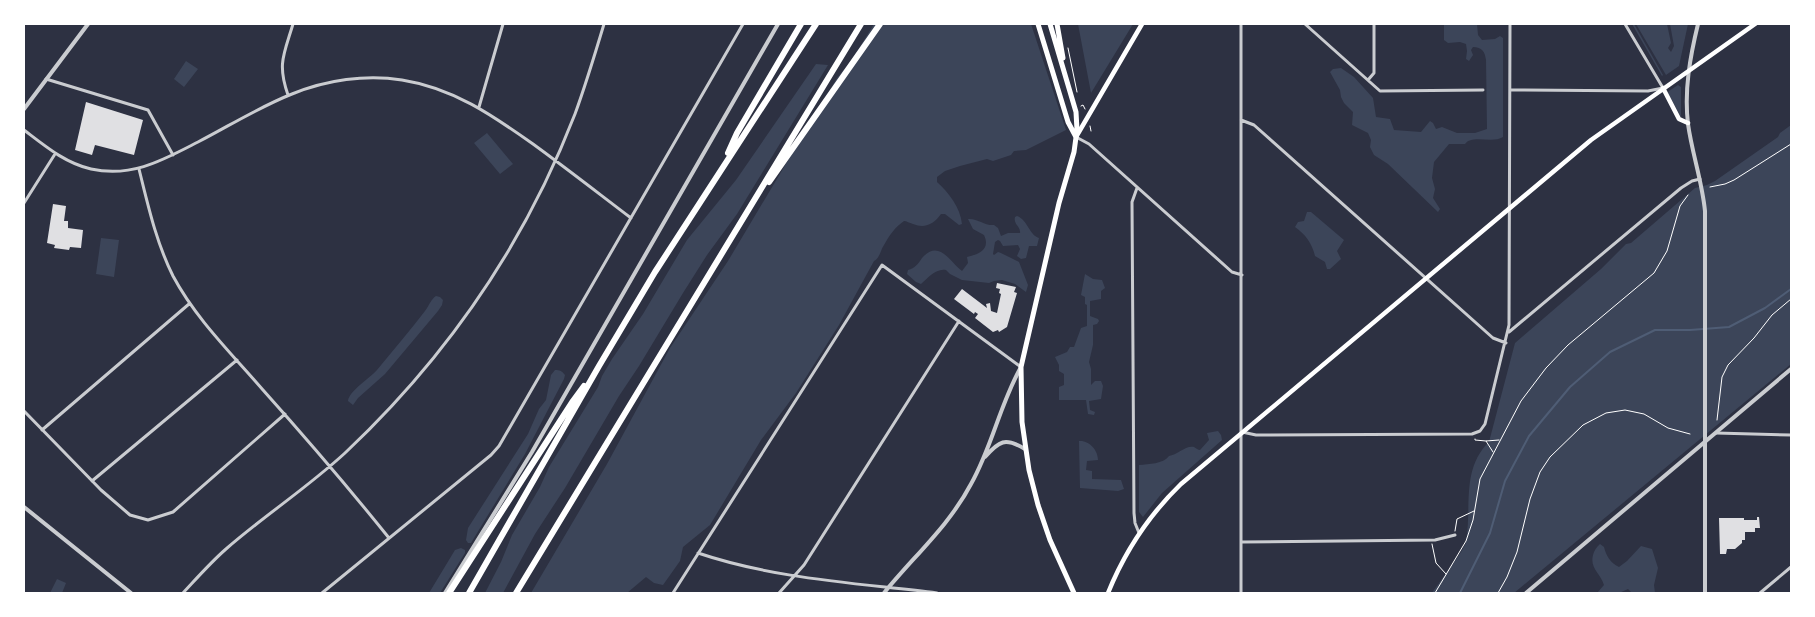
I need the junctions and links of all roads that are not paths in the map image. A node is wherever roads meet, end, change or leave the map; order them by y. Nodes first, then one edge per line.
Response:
1 (88, 24) edge
2 (292, 24) edge
3 (503, 24) edge
4 (604, 24) edge
5 (743, 24) edge
6 (778, 24) edge
7 (801, 24) edge
8 (816, 24) edge
9 (861, 24) edge
10 (880, 24) edge
11 (1038, 24) edge
12 (1050, 24) edge
13 (1057, 24) edge
14 (1142, 24) edge
15 (1241, 24) edge
16 (1305, 24) edge
17 (1374, 24) edge
18 (1510, 24) edge
19 (1625, 24) edge
20 (1698, 24) edge
21 (1756, 24) edge
22 (1689, 70) junction
23 (1064, 71) junction
24 (46, 79) junction
25 (1368, 80) junction
26 (1663, 88) junction
27 (1483, 90) dead end
28 (1510, 90) junction
29 (288, 95) junction
30 (479, 107) junction
31 (24, 109) edge
32 (1241, 120) junction
33 (1688, 123) junction
34 (24, 130) edge
35 (1076, 138) junction
36 (55, 154) junction
37 (173, 155) junction
38 (555, 160) junction
39 (722, 168) junction
40 (139, 169) junction
41 (1700, 179) junction
42 (1137, 188) junction
43 (753, 202) junction
44 (24, 203) edge
45 (1509, 208) junction
46 (631, 218) junction
47 (1242, 275) junction
48 (1425, 278) junction
49 (189, 304) junction
50 (959, 321) junction
51 (1509, 332) junction
52 (1506, 343) junction
53 (237, 360) junction
54 (599, 366) junction
55 (1021, 367) junction
56 (1791, 369) edge
57 (24, 411) edge
58 (285, 414) junction
59 (42, 430) junction
60 (1242, 432) junction
61 (1716, 433) junction
62 (1791, 435) edge
63 (1705, 441) junction
64 (1025, 449) junction
65 (984, 459) junction
66 (331, 466) junction
67 (92, 481) junction
68 (24, 507) edge
69 (1139, 532) junction
70 (1455, 535) road end
71 (389, 538) junction
72 (1242, 542) junction
73 (698, 553) junction
74 (1791, 566) edge
75 (795, 576) junction
76 (888, 587) junction
77 (132, 593) edge
78 (183, 593) edge
79 (322, 593) edge
80 (445, 593) edge
81 (449, 593) edge
82 (469, 593) edge
83 (516, 593) edge
84 (673, 593) edge
85 (779, 593) edge
86 (884, 593) edge
87 (937, 593) edge
88 (1074, 593) edge
89 (1108, 593) edge
90 (1241, 593) edge
91 (1526, 593) edge
92 (1705, 593) edge
93 (1760, 593) edge

1 - 24 street
2 - 29 street
3 - 30 street
4 - 38 street
5 - 46 street
6 - 80 street
7 - 39 highway
8 - 39 highway
9 - 43 highway
10 - 43 highway
11 - 35 main road
12 - 23 main road
13 - 23 main road
14 - 35 main road
15 - 32 street
16 - 25 street
17 - 25 street
18 - 28 street
19 - 26 street
20 - 22 street
21 - 22 main road
22 - 26 main road
22 - 33 street
23 - 35 main road
24 - 31 street
24 - 37 street
25 - 27 street
26 - 28 street
26 - 33 main road
26 - 45 main road
28 - 45 street
29 - 30 street
29 - 37 street
30 - 38 street
32 - 47 street
32 - 48 street
33 - 41 street
34 - 36 street
35 - 42 street
35 - 55 main road
36 - 40 street
36 - 44 street
37 - 40 street
38 - 46 street
38 - 66 street
39 - 54 highway
40 - 49 street
41 - 51 street
41 - 63 street
42 - 47 street
42 - 69 street
43 - 83 highway
45 - 48 main road
45 - 51 street
46 - 71 street
47 - 60 street
48 - 52 street
48 - 60 main road
49 - 53 street
49 - 59 street
50 - 55 street
50 - 73 street
50 - 75 street
51 - 52 street
52 - 60 street
53 - 58 street
53 - 67 street
54 - 81 highway
54 - 82 highway
55 - 64 main road
55 - 65 street
56 - 61 street
57 - 59 street
58 - 66 street
58 - 67 street
59 - 67 street
60 - 69 main road
60 - 72 street
61 - 62 street
61 - 63 street
63 - 91 street
63 - 92 street
64 - 65 street
64 - 88 main road
65 - 76 street
66 - 71 street
66 - 78 street
68 - 77 street
69 - 89 main road
70 - 72 street
71 - 79 street
72 - 90 street
73 - 75 street
73 - 84 street
74 - 93 street
75 - 76 street
75 - 85 street
76 - 86 street
76 - 87 street

